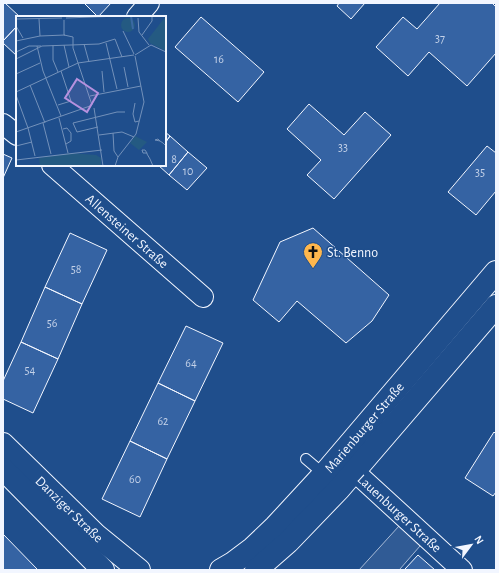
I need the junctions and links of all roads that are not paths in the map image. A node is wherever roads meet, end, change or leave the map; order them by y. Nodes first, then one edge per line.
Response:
1 (149, 3) edge
2 (138, 16) edge
3 (3, 124) edge
4 (16, 134) edge
5 (53, 166) edge
6 (496, 272) edge
7 (203, 297) dead end
8 (496, 306) edge
9 (3, 444) edge
10 (306, 459) dead end
11 (346, 464) junction
12 (3, 468) edge
13 (332, 482) junction
14 (103, 570) edge
15 (139, 570) edge
16 (221, 570) edge
17 (256, 570) edge
18 (462, 570) edge

1 - 2 street
3 - 4 street
5 - 7 street, Allensteiner Straße
6 - 11 street, Marienburger Straße
8 - 11 street, Marienburger Straße
9 - 15 street, Danziger Straße
10 - 13 lane
11 - 13 street, Marienburger Straße
11 - 18 street, Lauenburger Straße
12 - 14 street, Danziger Straße
13 - 16 street, Marienburger Straße
13 - 17 street, Marienburger Straße

